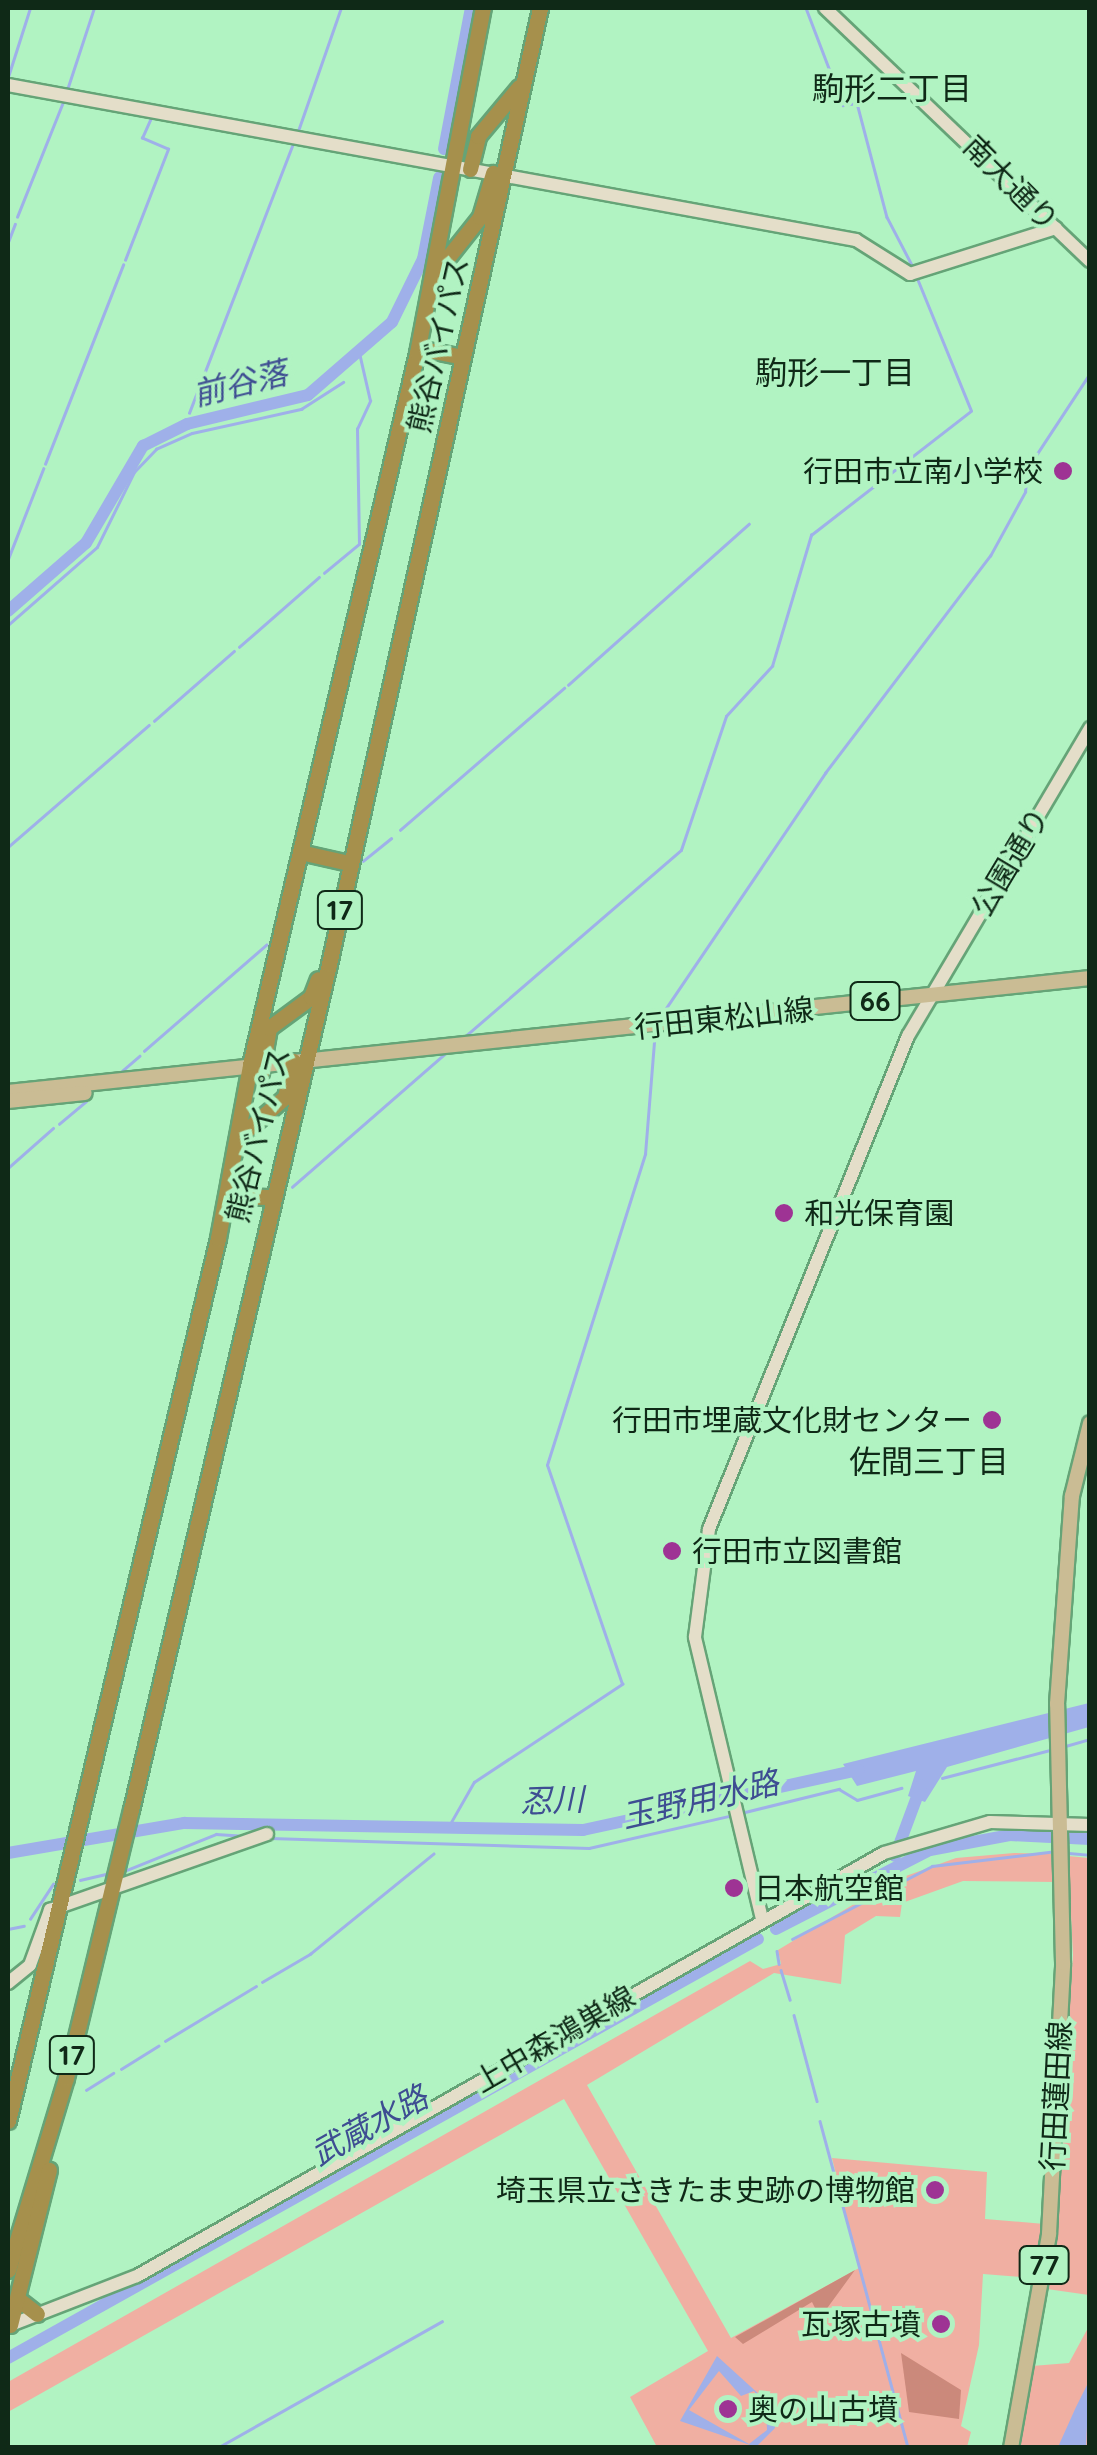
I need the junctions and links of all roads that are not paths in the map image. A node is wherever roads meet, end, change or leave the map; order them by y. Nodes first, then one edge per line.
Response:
1 (483, 8) edge
2 (540, 8) edge
3 (825, 8) edge
4 (836, 8) edge
5 (531, 50) junction
6 (8, 85) edge
7 (932, 105) junction
8 (463, 167) junction
9 (500, 174) junction
10 (1056, 228) junction
11 (1090, 261) edge
12 (429, 297) junction
13 (418, 348) junction
14 (463, 357) junction
15 (1090, 728) edge
16 (300, 852) junction
17 (349, 863) junction
18 (330, 964) junction
19 (1090, 978) edge
20 (928, 995) junction
21 (299, 1065) junction
22 (255, 1069) junction
23 (8, 1092) edge
24 (8, 1101) edge
25 (233, 1145) junction
26 (226, 1196) junction
27 (270, 1197) junction
28 (1090, 1423) edge
29 (1090, 1825) edge
30 (1059, 1826) junction
31 (266, 1834) dead end
32 (111, 1891) junction
33 (63, 1905) junction
34 (762, 1919) junction
35 (8, 1983) edge
36 (18, 2070) junction
37 (66, 2078) junction
38 (8, 2091) edge
39 (8, 2120) edge
40 (8, 2270) edge
41 (18, 2299) junction
42 (37, 2314) junction
43 (9, 2326) edge
44 (1011, 2448) edge

1 - 8 highway, 熊谷バイパス / 17
2 - 5 highway, 熊谷バイパス / 17
3 - 7 street, 南大通り
4 - 7 street, 南大通り
5 - 8 highway
5 - 9 highway, 熊谷バイパス / 17
6 - 8 street
7 - 10 street, 南大通り
8 - 9 street
8 - 12 highway, 熊谷バイパス / 17
9 - 10 street
9 - 12 highway
9 - 14 highway, 熊谷バイパス / 17
10 - 11 street, 南大通り
12 - 13 highway, 熊谷バイパス / 17
13 - 14 highway
13 - 16 highway, 熊谷バイパス / 17
14 - 17 highway, 熊谷バイパス / 17
15 - 20 street, 公園通り
16 - 17 highway, 17
16 - 22 highway, 熊谷バイパス / 17
17 - 18 highway, 熊谷バイパス / 17
18 - 21 highway, 熊谷バイパス / 17
18 - 22 highway, 17
19 - 20 main road, 行田東松山線 / 66
20 - 21 main road, 行田東松山線 / 66
20 - 34 street, 公園通り
21 - 22 main road, 行田東松山線 / 66
21 - 25 highway, 17
21 - 27 highway, 熊谷バイパス / 17
22 - 23 main road, 行田東松山線 / 66
22 - 24 main road, 行田東松山線 / 66
22 - 25 highway, 熊谷バイパス / 17
25 - 26 highway, 熊谷バイパス / 17
26 - 27 highway
26 - 33 highway, 熊谷バイパス / 17
27 - 32 highway, 熊谷バイパス / 17
28 - 30 main road, 行田蓮田線 / 77
29 - 30 street
30 - 34 street, 上中森鴻巣線
30 - 44 main road, 行田蓮田線 / 77
31 - 32 street
32 - 33 street
32 - 37 highway, 熊谷バイパス / 17
33 - 35 street
33 - 36 highway, 熊谷バイパス / 17
34 - 42 street, 上中森鴻巣線
36 - 38 highway, 17
36 - 39 highway, 熊谷バイパス / 17
37 - 40 highway, 熊谷バイパス / 17
37 - 41 highway, 17
41 - 42 highway
41 - 43 highway, 17
42 - 43 street, 上中森鴻巣線

